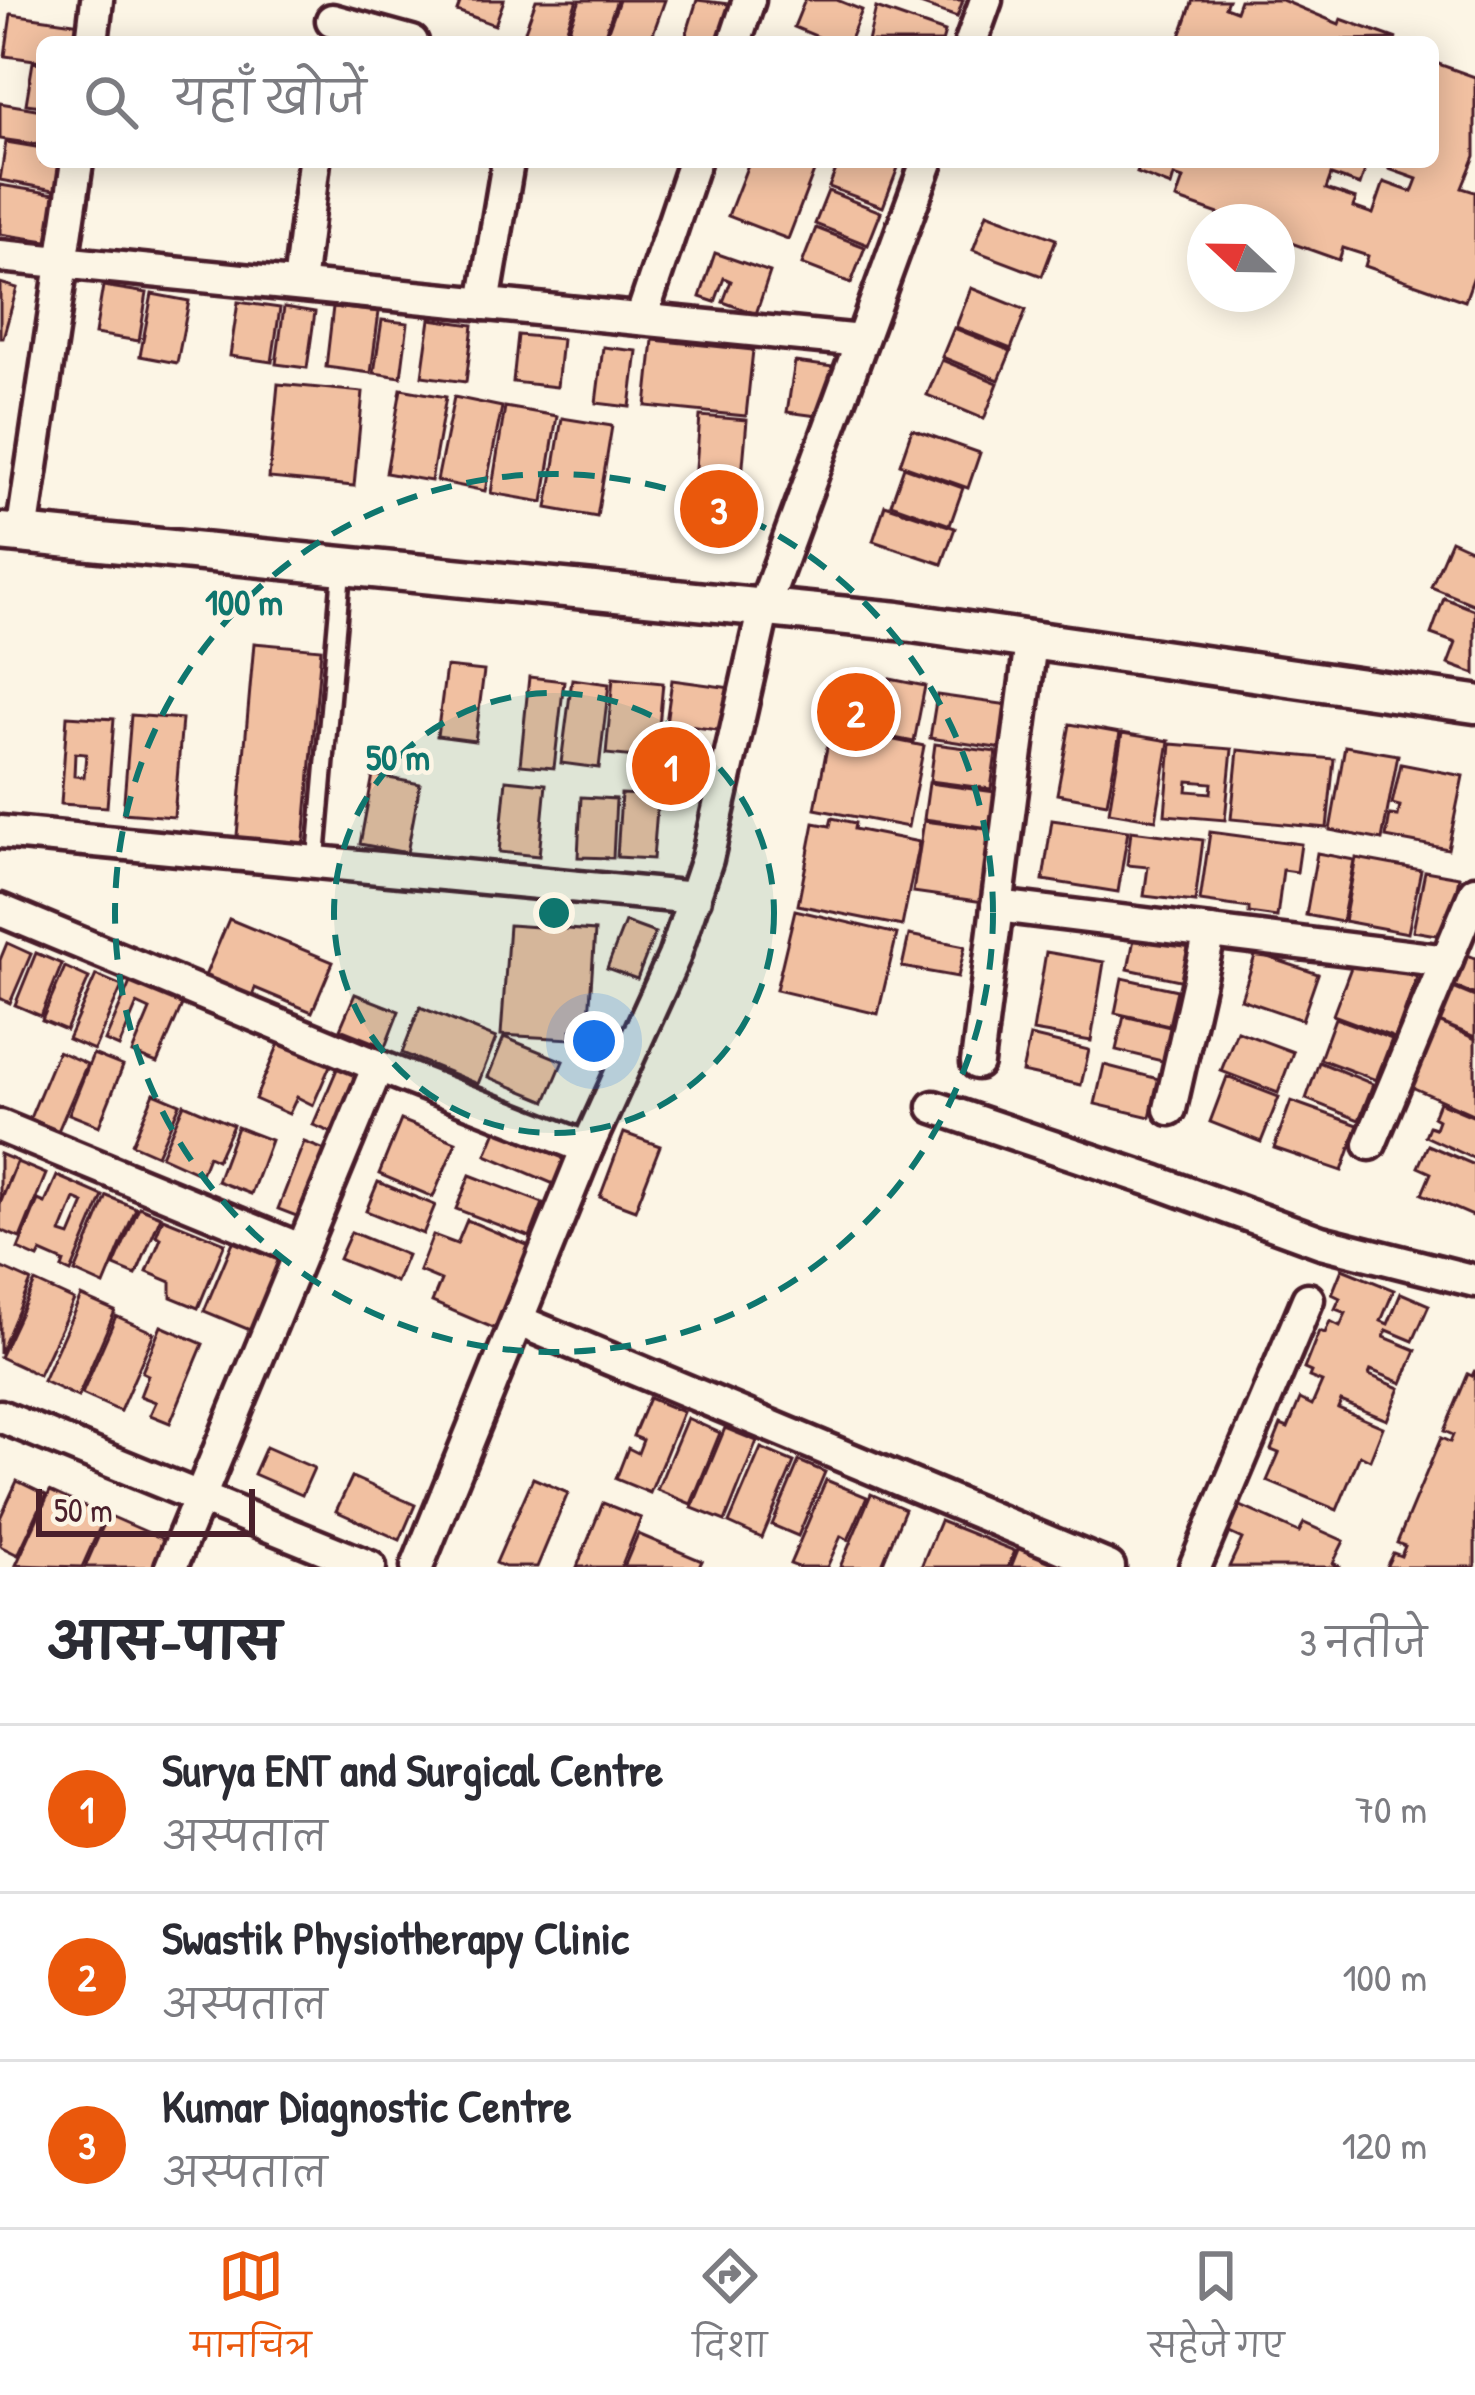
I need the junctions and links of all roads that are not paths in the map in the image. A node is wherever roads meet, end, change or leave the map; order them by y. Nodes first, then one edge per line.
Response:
1 (98, 0) edge
2 (749, 0) edge
3 (986, 0) edge
4 (331, 21) edge
5 (93, 36) edge
6 (389, 36) edge
7 (737, 36) edge
8 (972, 36) edge
9 (76, 168) edge
10 (313, 168) edge
11 (507, 168) edge
12 (692, 168) edge
13 (925, 168) edge
14 (0, 256) edge
15 (64, 262) junction
16 (299, 285) junction
17 (484, 304) junction
18 (641, 319) junction
19 (861, 341) junction
20 (11, 533) edge
21 (342, 566) junction
22 (764, 607) junction
23 (1031, 642) junction
24 (1475, 704) edge
25 (0, 832) edge
26 (316, 863) junction
27 (1475, 892) edge
28 (695, 898) junction
29 (997, 905) junction
30 (0, 910) edge
31 (1210, 932) junction
32 (1447, 961) junction
33 (976, 1064) dead end
34 (378, 1066) junction
35 (934, 1108) dead end
36 (1170, 1109) dead end
37 (0, 1126) edge
38 (1370, 1144) dead end
39 (587, 1148) junction
40 (302, 1250) junction
41 (1475, 1281) edge
42 (1308, 1299) dead end
43 (519, 1321) junction
44 (0, 1416) edge
45 (199, 1497) junction
46 (171, 1567) edge
47 (370, 1567) edge
48 (417, 1567) edge
49 (1108, 1567) edge
50 (1195, 1567) edge

1 - 5 street
2 - 7 street
3 - 8 street
4 - 6 street
9 - 15 street
10 - 16 street
11 - 17 street
12 - 18 street
13 - 19 street
14 - 15 street
15 - 16 street
15 - 20 street
16 - 17 street
17 - 18 street
18 - 19 street
19 - 22 street
20 - 21 street
21 - 22 street
21 - 26 lane
22 - 23 street
22 - 28 street
23 - 24 street
23 - 29 street
25 - 26 street
26 - 28 street
27 - 32 street
28 - 39 street
29 - 31 street
29 - 33 street
30 - 34 street
31 - 32 street
31 - 36 street
32 - 38 street
34 - 39 street
34 - 40 street
35 - 41 street
37 - 40 street
39 - 43 street
40 - 45 street
42 - 50 street
43 - 48 street
43 - 49 street
44 - 45 street
45 - 46 street
45 - 47 street

